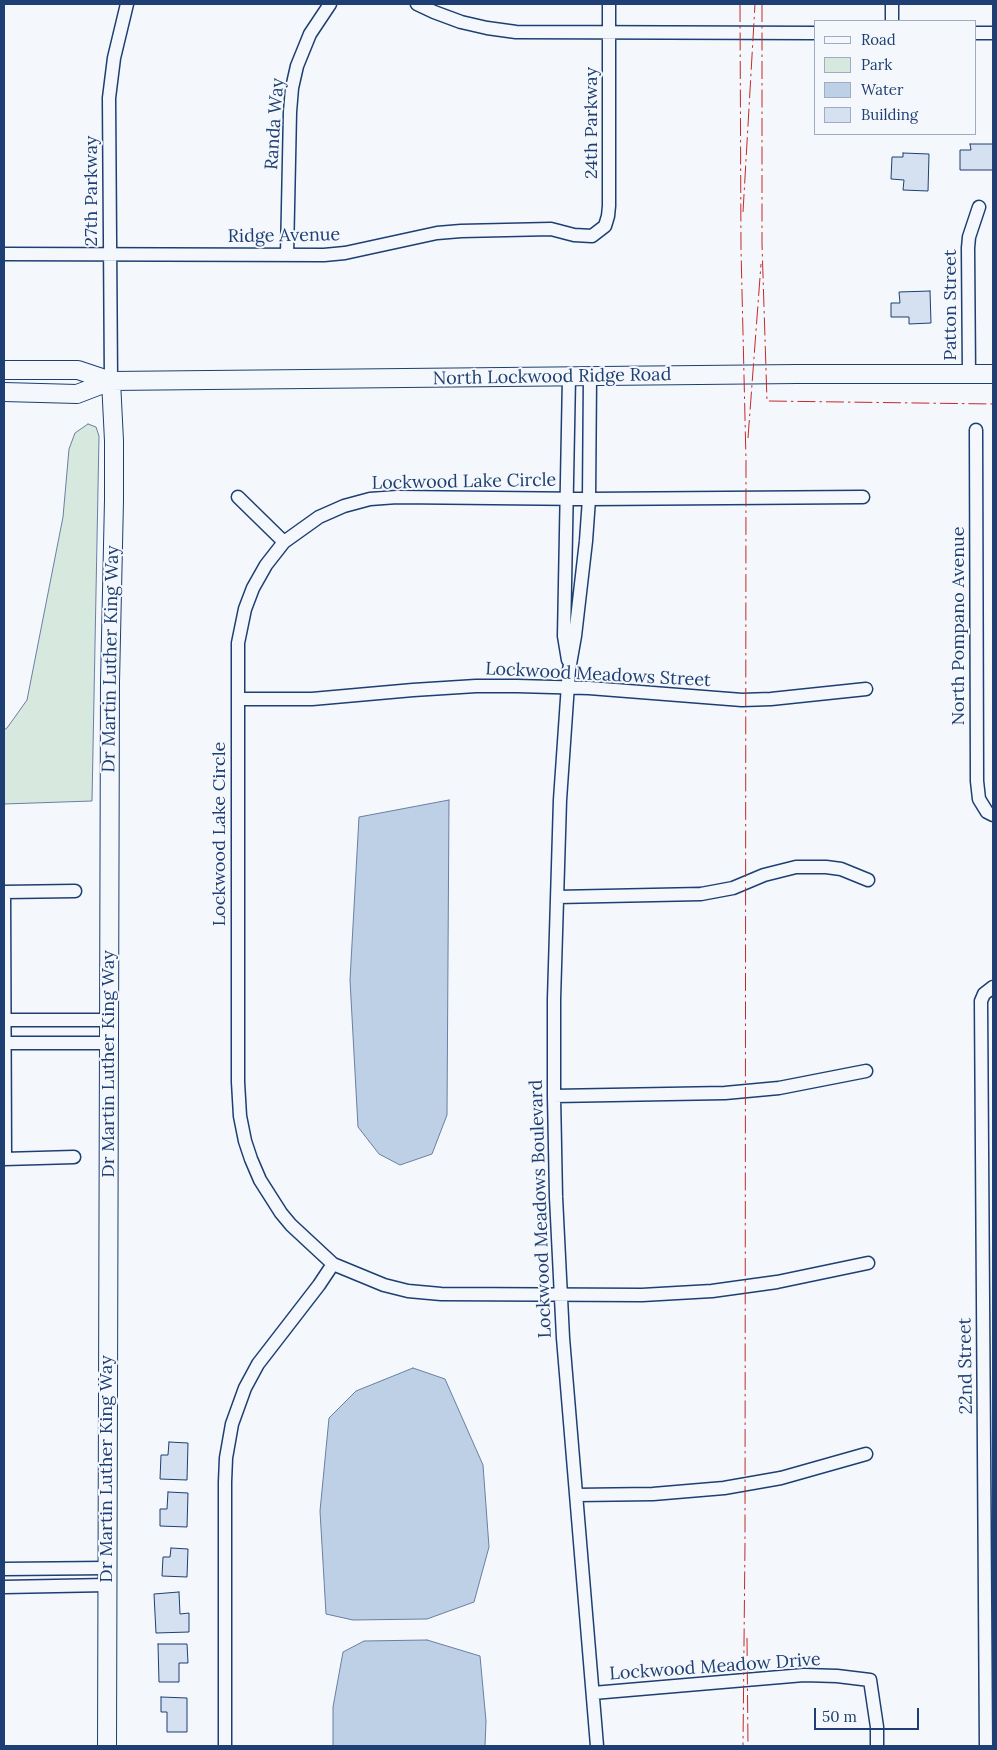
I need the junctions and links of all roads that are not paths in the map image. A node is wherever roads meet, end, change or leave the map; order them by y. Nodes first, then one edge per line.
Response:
1 (127, 4) edge
2 (330, 4) edge
3 (417, 4) edge
4 (609, 4) edge
5 (892, 4) edge
6 (892, 20) edge
7 (609, 32) junction
8 (814, 33) edge
9 (977, 33) edge
10 (993, 33) edge
11 (979, 207) dead end
12 (592, 236) joint
13 (4, 254) edge
14 (109, 255) junction
15 (287, 255) junction
16 (4, 370) edge
17 (969, 374) junction
18 (993, 374) edge
19 (569, 377) junction
20 (590, 377) junction
21 (111, 381) junction
22 (4, 392) edge
23 (976, 430) dead end
24 (238, 497) dead end
25 (863, 497) dead end
26 (568, 499) junction
27 (589, 499) junction
28 (284, 542) junction
29 (569, 670) junction
30 (568, 688) junction
31 (866, 688) dead end
32 (238, 700) junction
33 (993, 815) edge
34 (868, 880) dead end
35 (4, 892) edge
36 (75, 892) dead end
37 (557, 897) junction
38 (992, 987) edge
39 (4, 1020) edge
40 (109, 1020) junction
41 (109, 1043) junction
42 (4, 1044) edge
43 (866, 1071) dead end
44 (554, 1096) junction
45 (74, 1157) dead end
46 (4, 1158) edge
47 (868, 1263) dead end
48 (333, 1264) junction
49 (561, 1295) junction
50 (866, 1454) dead end
51 (989, 1486) edge
52 (576, 1495) junction
53 (4, 1569) edge
54 (107, 1576) junction
55 (4, 1587) edge
56 (989, 1653) edge
57 (593, 1693) junction
58 (107, 1746) edge
59 (225, 1746) edge
60 (597, 1746) edge
61 (877, 1746) edge
62 (986, 1746) edge

1 - 14 street, 27th Parkway
2 - 15 street, Randa Way
3 - 7 street
4 - 7 street, 24th Parkway
5 - 6 street
7 - 8 street
7 - 12 street, 24th Parkway
9 - 10 street
11 - 17 street, Patton Street
12 - 15 street, Ridge Avenue
13 - 14 street, Ridge Avenue
14 - 15 street, Ridge Avenue
14 - 21 street, 27th Parkway
16 - 21 street, North Lockwood Ridge Road
17 - 18 street, North Lockwood Ridge Road
17 - 20 street, North Lockwood Ridge Road
19 - 20 street, North Lockwood Ridge Road
19 - 21 street, North Lockwood Ridge Road
19 - 26 street, Lockwood Meadows Boulevard
20 - 27 street, Lockwood Meadows Boulevard
21 - 22 street, North Lockwood Ridge Road
21 - 40 street, Dr Martin Luther King Way
23 - 33 street, North Pompano Avenue
24 - 28 street
25 - 27 street, Lockwood Lake Circle
26 - 27 street, Lockwood Lake Circle
26 - 28 street, Lockwood Lake Circle
26 - 29 street, Lockwood Meadows Boulevard
27 - 29 street, Lockwood Meadows Boulevard
28 - 32 street, Lockwood Lake Circle
29 - 30 street, Lockwood Meadows Boulevard
30 - 31 street, Lockwood Meadows Street
30 - 32 street, Lockwood Meadows Street
30 - 37 street, Lockwood Meadows Boulevard
32 - 48 street, Lockwood Lake Circle
34 - 37 street
35 - 36 street
35 - 39 street
37 - 44 street, Lockwood Meadows Boulevard
38 - 51 street, 22nd Street
39 - 40 street
39 - 42 street
40 - 41 street, Dr Martin Luther King Way
41 - 42 street
41 - 54 street, Dr Martin Luther King Way
42 - 46 street
43 - 44 street
44 - 49 street, Lockwood Meadows Boulevard
45 - 46 street
47 - 49 street
48 - 49 street
48 - 59 street
49 - 52 street, Lockwood Meadows Boulevard
50 - 52 street
51 - 56 street, 22nd Street
52 - 57 street, Lockwood Meadows Boulevard
53 - 54 street
54 - 55 street
54 - 58 street, Dr Martin Luther King Way
56 - 62 street, 22nd Street
57 - 60 street, Lockwood Meadows Boulevard
57 - 61 street, Lockwood Meadow Drive

